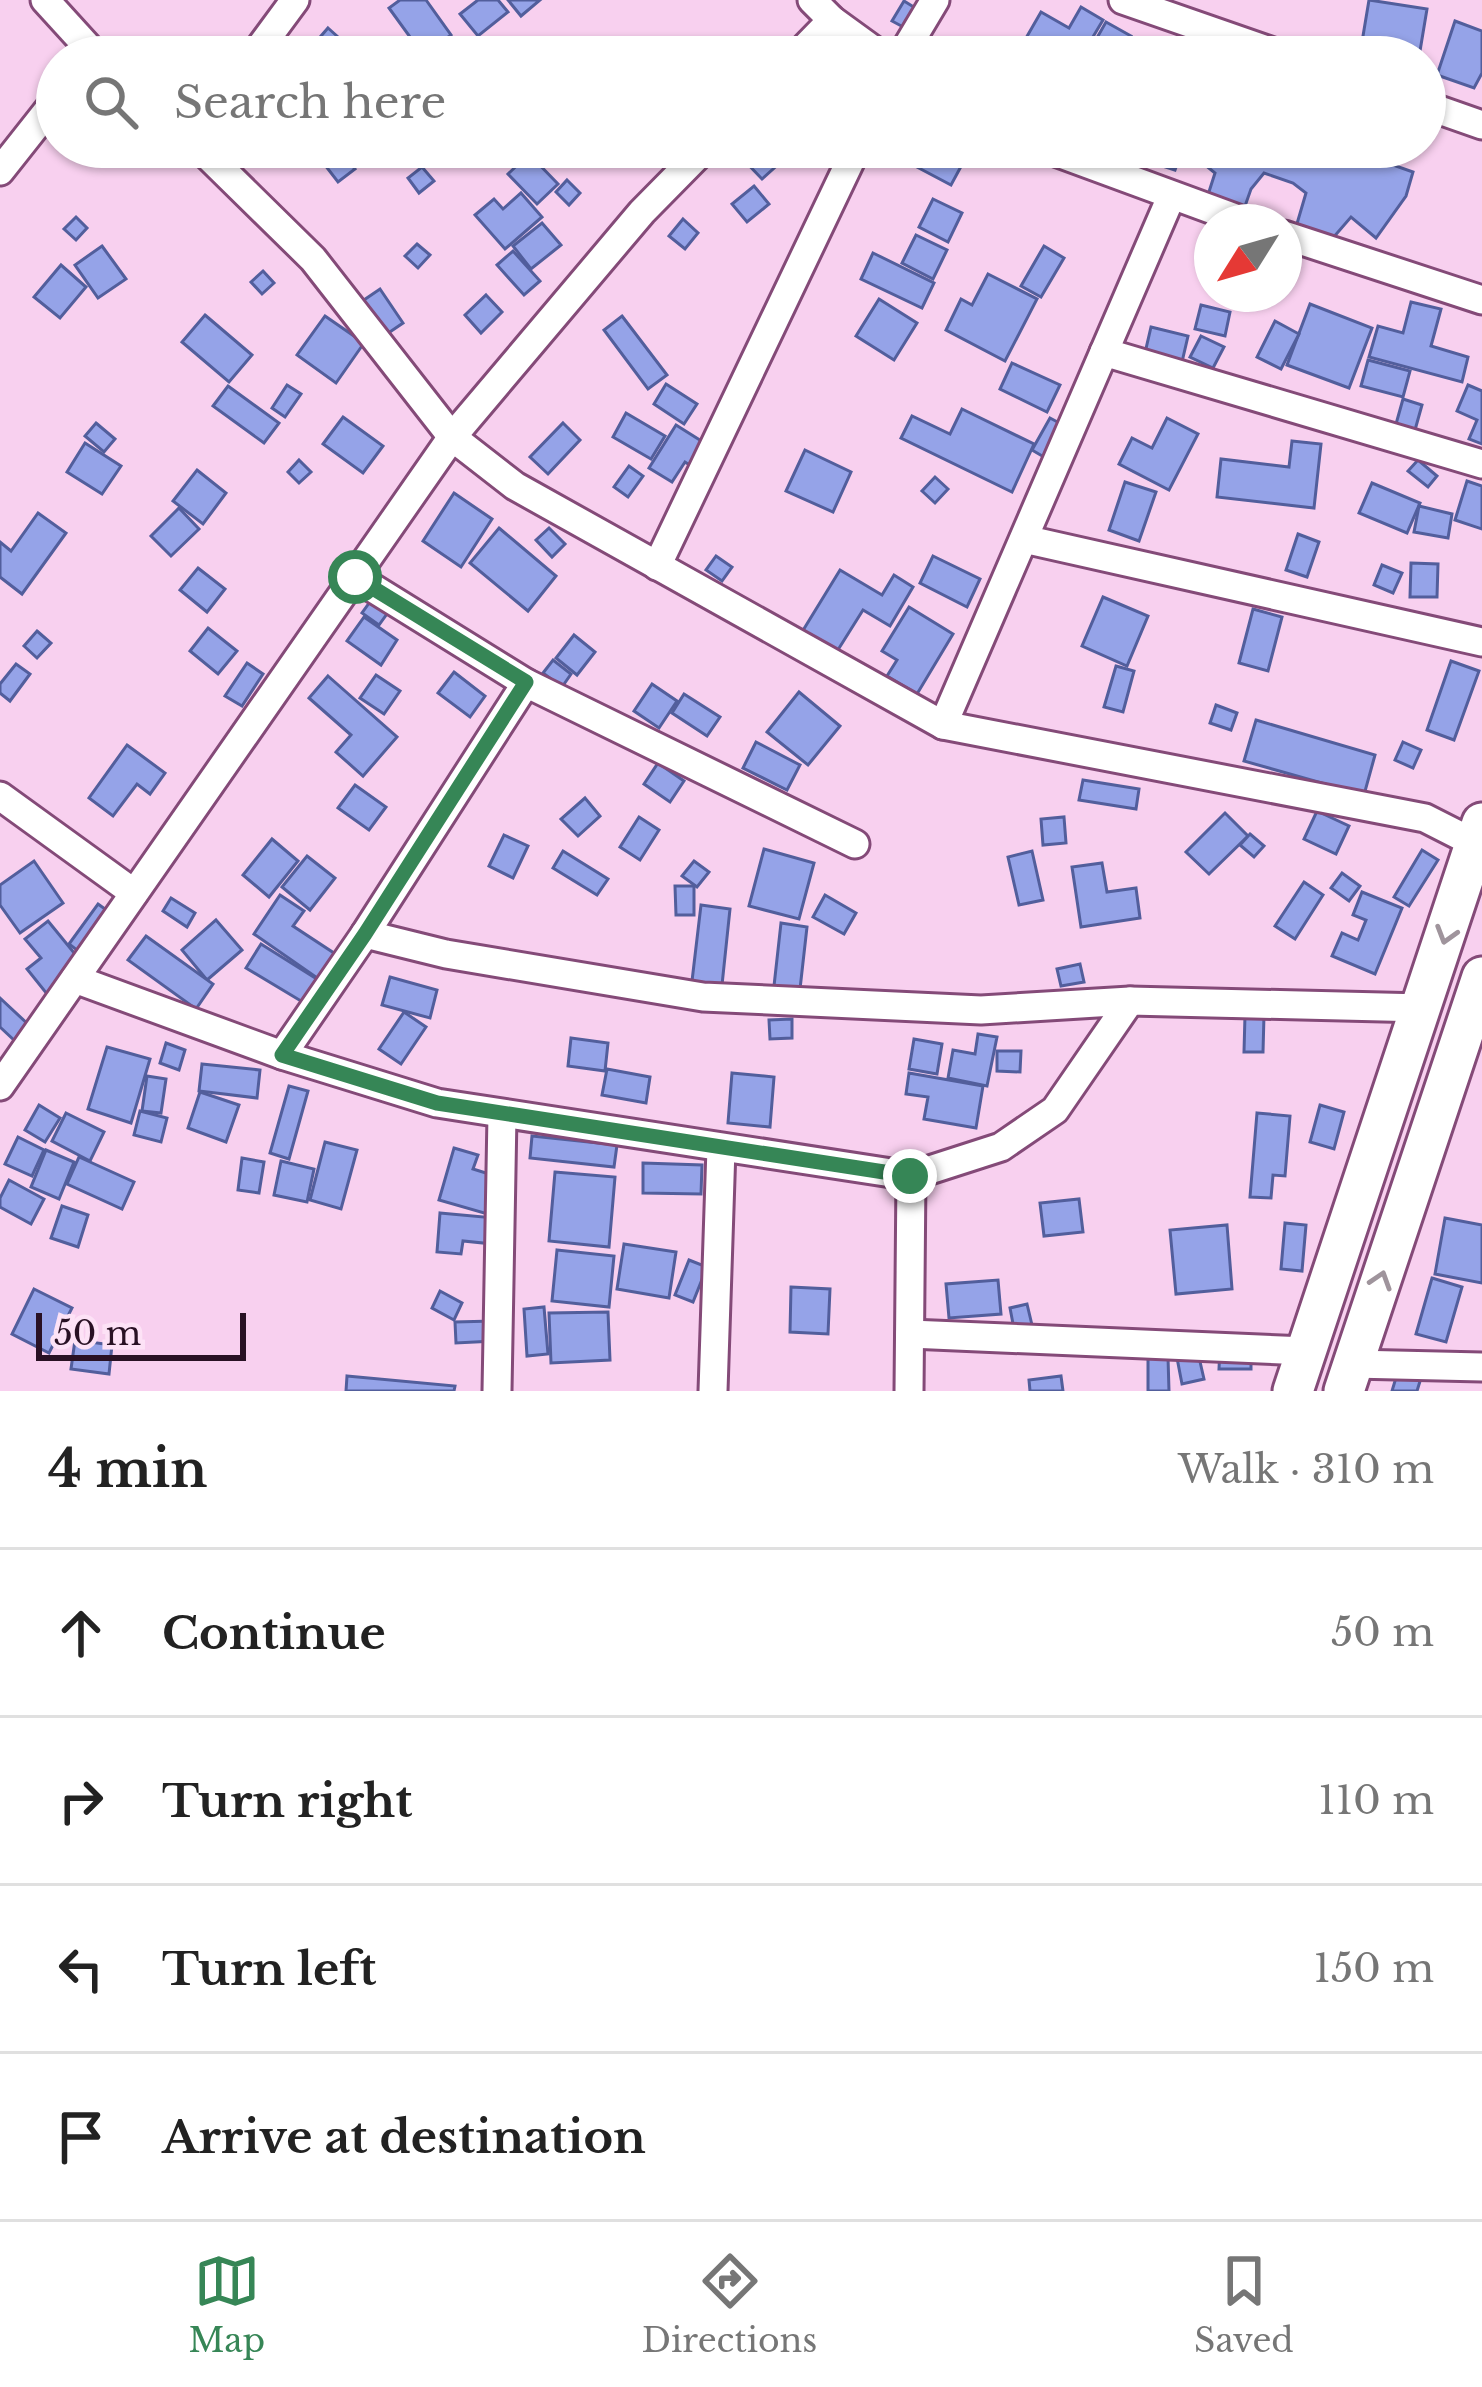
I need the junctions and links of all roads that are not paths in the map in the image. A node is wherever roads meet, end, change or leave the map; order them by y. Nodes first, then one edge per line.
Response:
1 (45, 0) edge
2 (295, 0) edge
3 (935, 0) edge
4 (1123, 0) edge
5 (822, 10) edge
6 (76, 36) edge
7 (268, 36) edge
8 (856, 36) edge
9 (914, 36) edge
10 (1227, 36) edge
11 (1446, 112) edge
12 (1482, 125) edge
13 (36, 126) edge
14 (220, 168) edge
15 (685, 168) edge
16 (847, 168) edge
17 (1096, 168) edge
18 (0, 171) edge
19 (1171, 197) junction
20 (1194, 205) edge
21 (1302, 241) edge
22 (1482, 300) edge
23 (1104, 352) junction
24 (452, 437) junction
25 (1482, 464) edge
26 (1024, 538) junction
27 (657, 566) junction
28 (355, 577) junction
29 (1482, 642) edge
30 (526, 682) junction
31 (943, 725) junction
32 (2, 802) edge
33 (1479, 838) edge
34 (855, 844) dead end
35 (134, 893) junction
36 (365, 934) junction
37 (1482, 977) edge
38 (75, 979) junction
39 (1130, 1001) junction
40 (1424, 1008) junction
41 (282, 1055) junction
42 (0, 1086) edge
43 (502, 1114) junction
44 (722, 1148) junction
45 (910, 1176) junction
46 (910, 1334) junction
47 (1306, 1351) junction
48 (1482, 1367) edge
49 (1348, 1378) edge
50 (497, 1391) edge
51 (713, 1391) edge
52 (909, 1391) edge
53 (1293, 1391) edge

1 - 6 street
2 - 7 street
3 - 9 street
4 - 10 street
5 - 8 street
11 - 12 street
13 - 18 street
14 - 24 street
15 - 24 street
16 - 27 street
17 - 19 street
19 - 20 street
19 - 23 street
21 - 22 street
23 - 25 street
23 - 26 street
24 - 27 street
24 - 28 street
26 - 29 street
26 - 31 street
27 - 31 street
28 - 30 street
28 - 35 street
30 - 34 street
30 - 36 street
31 - 33 street
32 - 35 street
33 -> 40 main road
35 - 38 street
36 - 39 street
36 - 41 street
49 -> 37 main road
38 - 41 street
38 - 42 street
39 - 40 street
39 - 45 street
40 - 47 main road
41 - 43 street
43 - 44 street
43 - 50 street
44 - 45 street
44 - 51 street
45 - 46 street
46 - 47 street
46 - 52 street
47 - 53 main road
48 - 49 street

